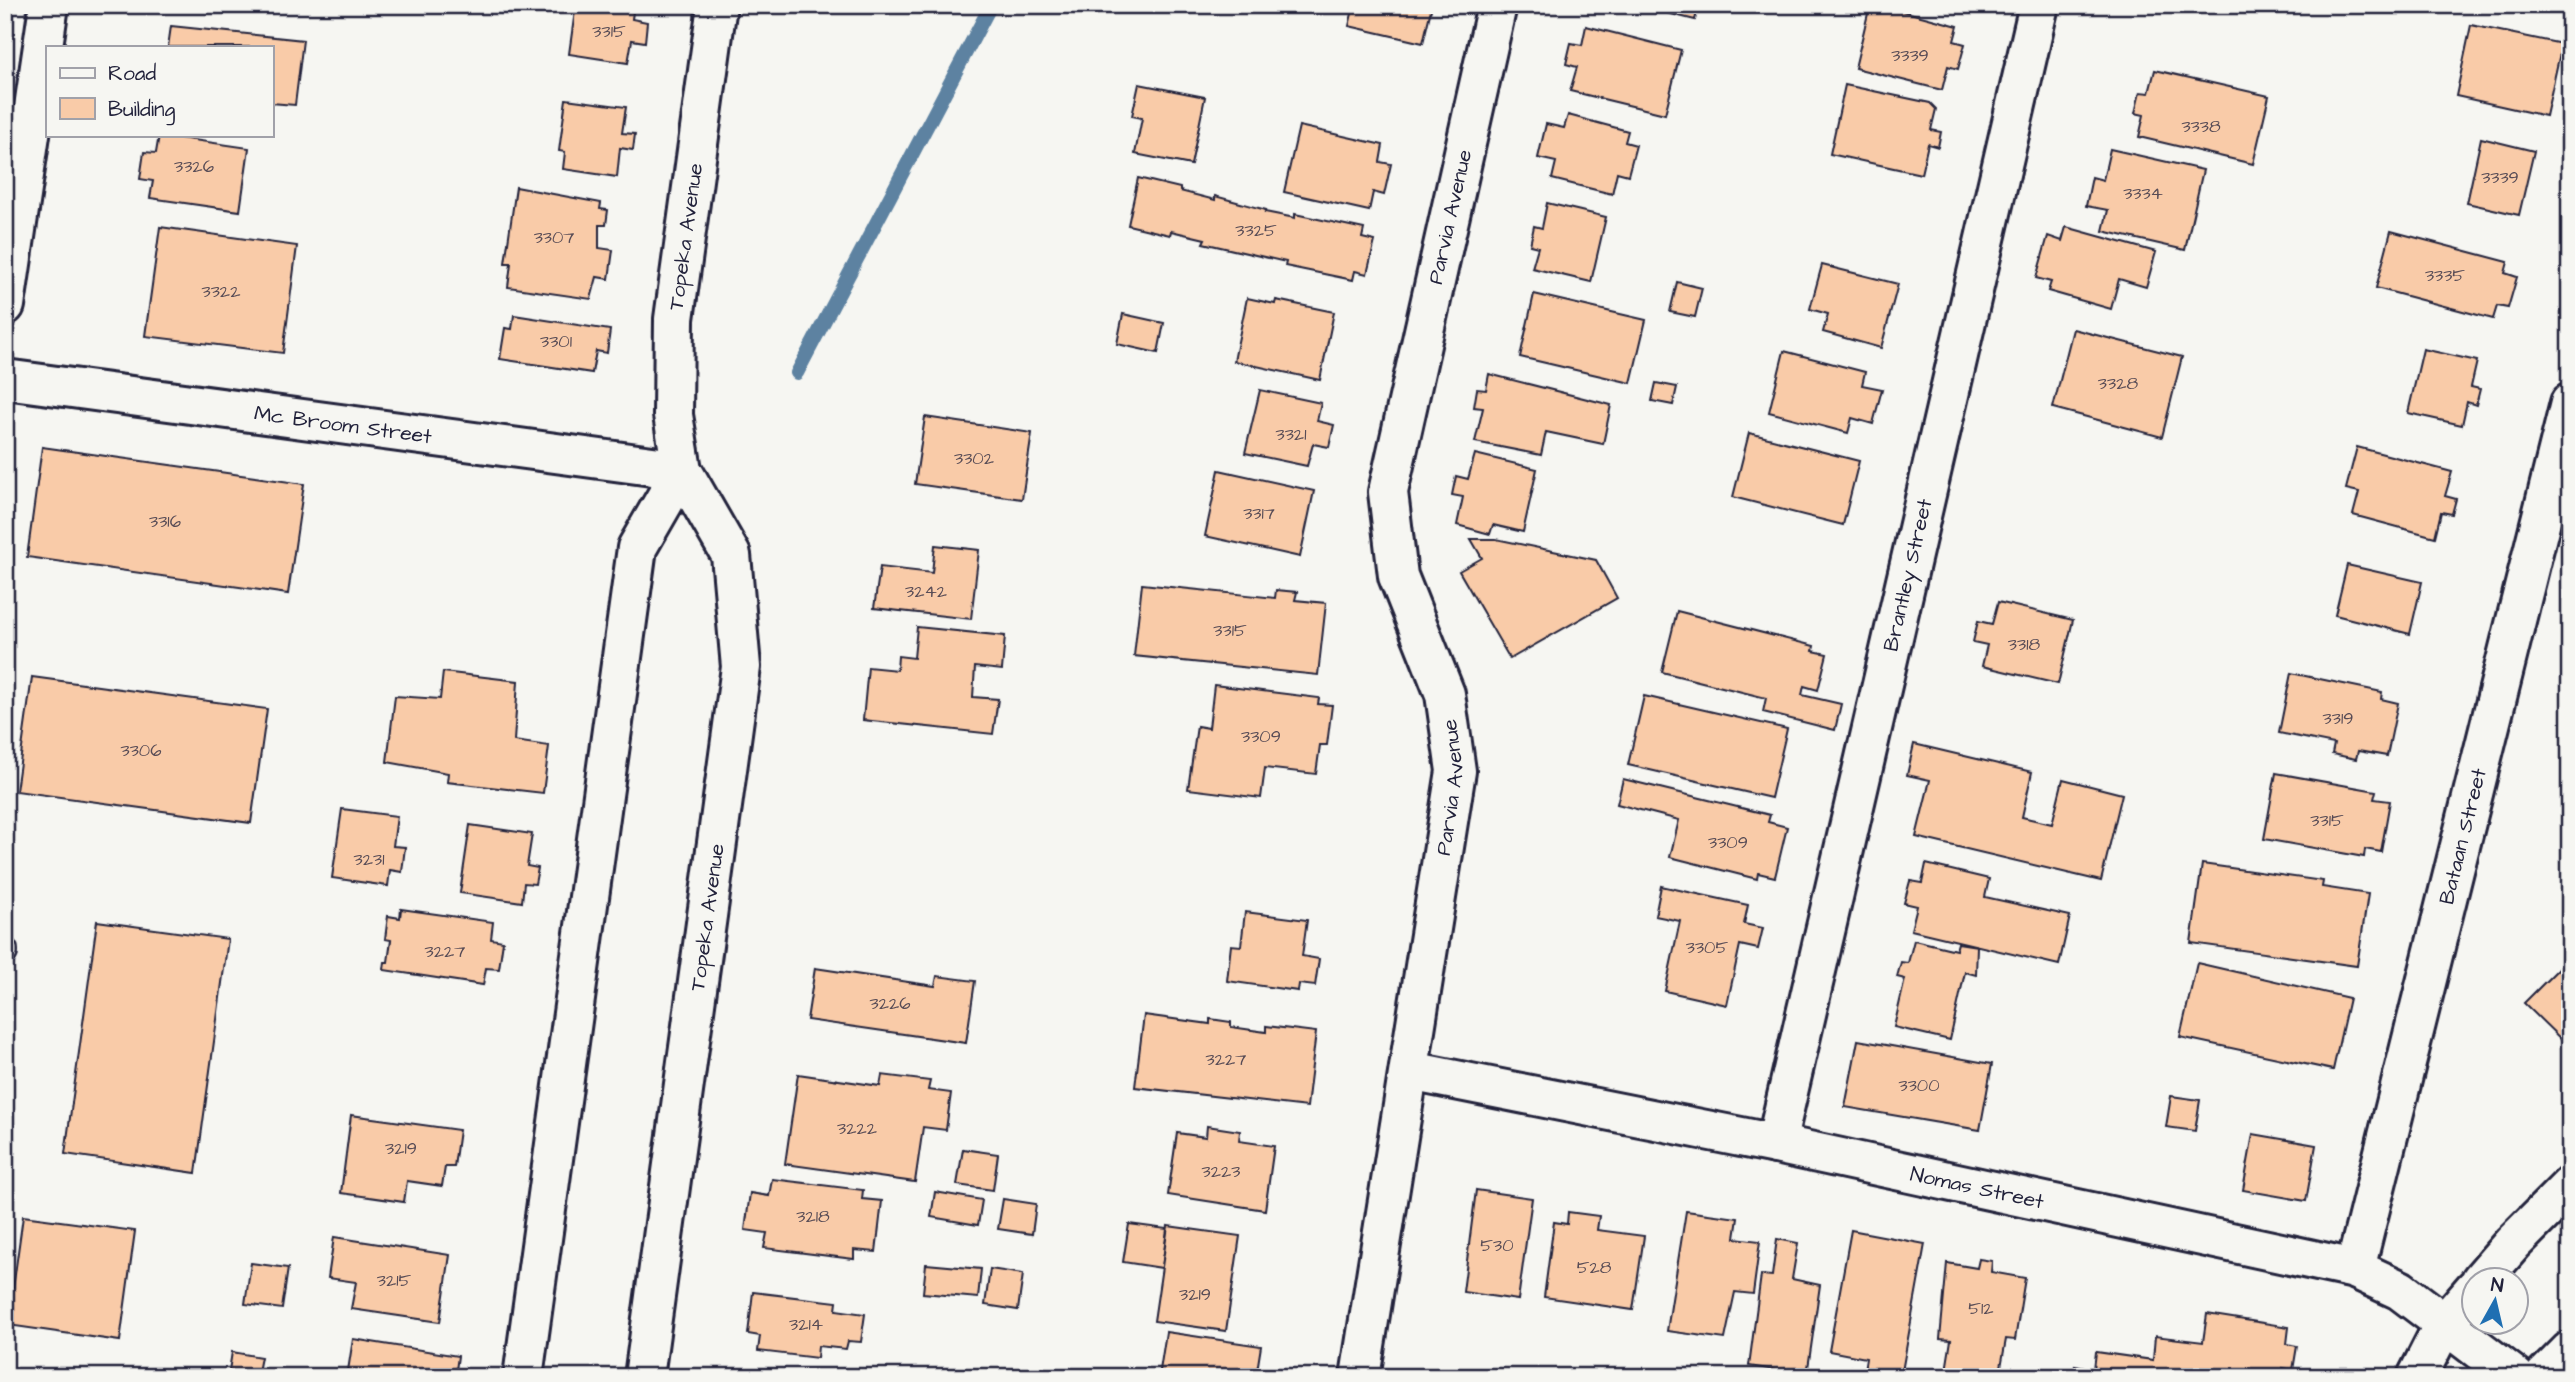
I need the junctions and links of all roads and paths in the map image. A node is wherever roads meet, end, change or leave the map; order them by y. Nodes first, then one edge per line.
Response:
1 (49, 5) edge
2 (717, 5) edge
3 (1497, 5) edge
4 (2039, 5) edge
5 (5, 305) edge
6 (5, 379) edge
7 (2570, 403) edge
8 (682, 470) junction
9 (1410, 1072) junction
10 (1776, 1144) junction
11 (2570, 1186) edge
12 (2493, 1266) edge
13 (2355, 1269) junction
14 (2460, 1305) edge
15 (2444, 1324) junction
16 (2570, 1351) edge
17 (523, 1377) edge
18 (643, 1377) edge
19 (1360, 1377) edge
20 (2417, 1377) edge
21 (2515, 1377) edge
22 (2544, 1377) edge

1 - 5 street
2 - 8 street, Topeka Avenue
3 - 9 street, Parvia Avenue
4 - 10 street, Brantley Street
6 - 8 street, Mc Broom Street
7 - 13 street, Bataan Street
8 - 17 street
8 - 18 street, Topeka Avenue
9 - 10 street, Nomas Street
9 - 19 street, Parvia Avenue
10 - 13 street, Nomas Street
11 - 12 street
13 - 15 street, Nomas Street
14 - 15 street
15 - 20 street
15 - 21 street, Nomas Street
16 - 22 street

